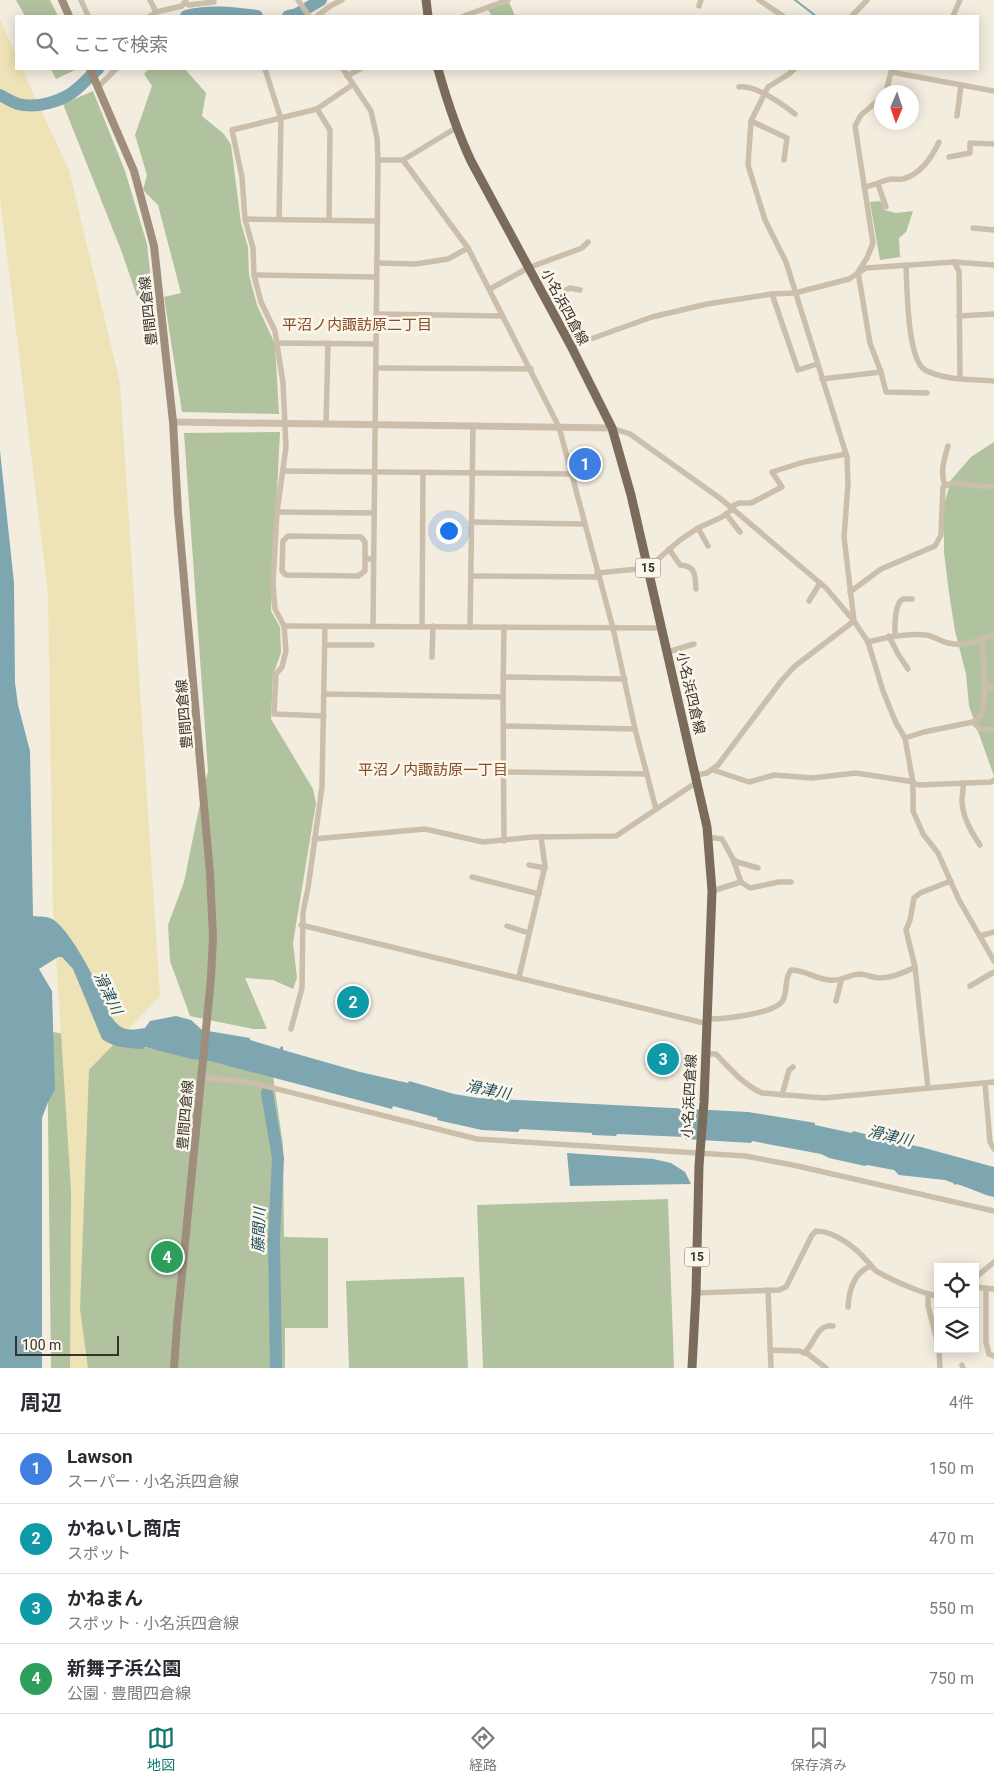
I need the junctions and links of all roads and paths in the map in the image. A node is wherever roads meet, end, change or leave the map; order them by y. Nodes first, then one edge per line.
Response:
1 (62, 0) edge
2 (81, 0) edge
3 (150, 0) edge
4 (342, 0) edge
5 (426, 0) edge
6 (508, 0) edge
7 (759, 0) edge
8 (867, 0) edge
9 (960, 0) edge
10 (185, 1) edge
11 (299, 1) edge
12 (214, 2) dead end
13 (156, 12) junction
14 (774, 13) edge
15 (69, 15) edge
16 (88, 15) edge
17 (152, 15) edge
18 (308, 15) edge
19 (318, 15) edge
20 (428, 15) edge
21 (467, 15) edge
22 (853, 15) edge
23 (954, 15) edge
24 (90, 70) edge
25 (115, 70) edge
26 (265, 70) edge
27 (344, 70) edge
28 (358, 70) edge
29 (438, 70) edge
30 (793, 70) edge
31 (892, 70) edge
32 (905, 72) edge
33 (347, 76) junction
34 (96, 83) junction
35 (352, 85) junction
36 (888, 85) edge
37 (961, 85) junction
38 (739, 87) dead end
39 (994, 92) edge
40 (764, 95) junction
41 (874, 104) edge
42 (317, 109) junction
43 (795, 114) dead end
44 (957, 116) dead end
45 (281, 119) junction
46 (751, 121) junction
47 (456, 128) junction
48 (939, 142) dead end
49 (994, 144) edge
50 (949, 157) dead end
51 (378, 160) junction
52 (403, 160) junction
53 (784, 160) dead end
54 (878, 184) junction
55 (864, 187) junction
56 (886, 207) dead end
57 (245, 219) junction
58 (279, 219) junction
59 (329, 220) junction
60 (378, 220) junction
61 (973, 228) dead end
62 (994, 230) edge
63 (588, 242) dead end
64 (468, 248) junction
65 (954, 262) junction
66 (377, 263) junction
67 (906, 265) junction
68 (994, 265) edge
69 (528, 268) junction
70 (858, 272) junction
71 (254, 275) junction
72 (376, 277) junction
73 (490, 290) junction
74 (580, 290) dead end
75 (795, 292) junction
76 (772, 294) junction
77 (546, 299) junction
78 (376, 314) junction
79 (994, 314) edge
80 (501, 316) junction
81 (959, 316) junction
82 (277, 343) junction
83 (328, 343) junction
84 (376, 344) junction
85 (571, 346) junction
86 (817, 364) junction
87 (376, 368) junction
88 (530, 369) junction
89 (881, 372) junction
90 (960, 378) junction
91 (822, 379) junction
92 (994, 381) edge
93 (927, 392) dead end
94 (173, 422) junction
95 (284, 423) junction
96 (326, 424) junction
97 (375, 425) junction
98 (473, 426) junction
99 (559, 427) junction
100 (612, 428) junction
101 (948, 446) dead end
102 (846, 454) junction
103 (283, 471) junction
104 (374, 472) junction
105 (423, 473) junction
106 (472, 473) junction
107 (572, 474) junction
108 (945, 486) junction
109 (994, 486) edge
110 (732, 508) junction
111 (277, 512) junction
112 (374, 513) junction
113 (726, 514) junction
114 (471, 522) junction
115 (584, 524) junction
116 (698, 528) junction
117 (740, 532) dead end
118 (708, 546) dead end
119 (669, 549) junction
120 (365, 559) junction
121 (373, 559) junction
122 (648, 568) junction
123 (598, 575) junction
124 (471, 576) junction
125 (820, 583) junction
126 (696, 589) dead end
127 (850, 592) junction
128 (912, 599) dead end
129 (809, 601) dead end
130 (854, 621) junction
131 (284, 626) junction
132 (325, 626) junction
133 (373, 626) junction
134 (422, 626) junction
135 (433, 626) junction
136 (470, 627) junction
137 (504, 627) junction
138 (612, 628) junction
139 (662, 628) junction
140 (994, 635) edge
141 (892, 636) junction
142 (982, 640) junction
143 (868, 642) junction
144 (694, 644) dead end
145 (325, 645) junction
146 (372, 645) dead end
147 (668, 652) junction
148 (432, 657) dead end
149 (908, 669) dead end
150 (503, 677) junction
151 (625, 679) junction
152 (985, 686) junction
153 (994, 688) edge
154 (324, 694) junction
155 (502, 697) junction
156 (324, 716) junction
157 (973, 722) junction
158 (504, 726) junction
159 (635, 729) junction
160 (994, 730) edge
161 (905, 738) junction
162 (713, 770) junction
163 (503, 772) junction
164 (648, 774) junction
165 (697, 778) junction
166 (992, 781) edge
167 (913, 783) junction
168 (963, 783) junction
169 (994, 788) edge
170 (656, 809) junction
171 (541, 837) junction
172 (708, 837) junction
173 (314, 839) junction
174 (504, 841) junction
175 (980, 845) dead end
176 (733, 859) junction
177 (529, 864) dead end
178 (545, 868) junction
179 (758, 868) dead end
180 (472, 877) dead end
181 (741, 882) junction
182 (791, 882) dead end
183 (951, 882) junction
184 (712, 891) junction
185 (539, 894) junction
186 (302, 925) junction
187 (508, 926) dead end
188 (530, 932) junction
189 (994, 932) edge
190 (980, 936) junction
191 (994, 961) edge
192 (915, 967) junction
193 (994, 972) edge
194 (519, 977) junction
195 (841, 981) junction
196 (970, 986) dead end
197 (836, 1001) dead end
198 (708, 1021) junction
199 (291, 1029) dead end
200 (706, 1054) junction
201 (793, 1067) dead end
202 (201, 1077) junction
203 (994, 1082) edge
204 (985, 1083) junction
205 (928, 1088) junction
206 (782, 1095) junction
207 (994, 1149) edge
208 (700, 1150) junction
209 (994, 1211) edge
210 (994, 1262) edge
211 (871, 1266) junction
212 (979, 1275) edge
213 (979, 1288) edge
214 (986, 1289) junction
215 (994, 1289) edge
216 (768, 1290) junction
217 (696, 1293) junction
218 (928, 1294) junction
219 (934, 1295) edge
220 (848, 1307) dead end
221 (833, 1326) dead end
222 (934, 1329) edge
223 (770, 1350) junction
224 (804, 1353) junction
225 (939, 1353) edge
226 (994, 1356) edge
227 (824, 1367) edge
228 (174, 1368) edge
229 (692, 1368) edge
230 (771, 1368) edge
231 (940, 1368) edge

1 - 15 main road
2 - 16 street
3 - 13 street
4 - 19 street
5 - 20 main road
6 - 21 street
7 - 14 street
8 - 22 street
9 - 23 street
10 - 12 street
10 - 13 street
11 - 18 street
13 - 17 street
24 - 34 main road, 豊間四倉線
25 - 34 street
26 - 45 street
27 - 33 street
28 - 33 street
29 - 47 main road, 小名浜四倉線 / 15
30 - 40 street
31 - 32 street
31 - 36 street
32 - 37 street
33 - 35 street
34 - 94 main road, 豊間四倉線
35 - 42 street
35 - 51 street
37 - 39 street
37 - 44 street
38 - 40 street
40 - 43 street
40 - 46 street
41 - 55 street
42 - 45 street
42 - 59 street
45 - 57 street
45 - 58 street
46 - 53 street
46 - 75 street
47 - 52 street
47 - 69 main road, 小名浜四倉線 / 15
48 - 54 street
49 - 50 street
51 - 52 street
51 - 60 street
52 - 64 street
54 - 55 street
54 - 56 street
55 - 70 street
57 - 58 street
57 - 71 street
58 - 59 street
59 - 60 street
60 - 66 street
61 - 62 street
63 - 69 street
64 - 66 street
64 - 73 street
65 - 67 street
65 - 68 street
65 - 81 street
66 - 72 street
67 - 70 street
67 - 90 street
69 - 73 street
69 - 77 main road, 小名浜四倉線 / 15
70 - 75 street
70 - 89 street
71 - 72 street
71 - 82 street
72 - 78 street
73 - 80 street
74 - 77 street
75 - 76 street
75 - 86 street
76 - 85 street
76 - 86 street
77 - 85 main road, 小名浜四倉線 / 15
78 - 80 street
78 - 84 street
79 - 81 street
80 - 88 street
81 - 90 street
82 - 83 street
82 - 95 street
83 - 84 street
83 - 96 street
84 - 87 street
85 - 100 main road, 小名浜四倉線 / 15
86 - 91 street
87 - 88 street
87 - 97 street
88 - 99 street
89 - 91 street
89 - 93 street
90 - 92 street
91 - 102 street
94 - 95 street
94 - 202 main road, 豊間四倉線
95 - 96 street
95 - 103 street
96 - 97 street
97 - 98 street
97 - 104 street
98 - 99 street
98 - 106 street
99 - 100 street
99 - 107 street
100 - 110 street
100 - 122 main road, 小名浜四倉線 / 15
101 - 108 street
102 - 110 street
102 - 127 street
103 - 104 street
103 - 111 street
104 - 105 street
104 - 112 street
105 - 106 street
105 - 134 street
106 - 107 street
106 - 114 street
107 - 115 street
108 - 109 street
108 - 127 street
110 - 113 street
110 - 125 street
111 - 112 street
111 - 131 street
112 - 121 street
113 - 116 street
113 - 117 street
114 - 115 street
114 - 124 street
115 - 123 street
116 - 118 street
116 - 119 street
119 - 122 street
119 - 126 street
120 - 120 street
120 - 121 street
121 - 133 street
122 - 123 street
122 - 139 main road, 小名浜四倉線 / 15
123 - 124 street
123 - 138 street
124 - 136 street
125 - 129 street
125 - 130 street
127 - 130 street
128 - 141 street
130 - 143 street
130 - 162 street
131 - 132 street
131 - 156 street
132 - 133 street
132 - 145 street
133 - 134 street
134 - 135 street
135 - 136 street
135 - 148 street
136 - 137 street
137 - 138 street
137 - 150 street
138 - 139 street
138 - 151 street
139 - 147 main road, 小名浜四倉線 / 15
140 - 142 street
141 - 142 street
141 - 143 street
141 - 149 street
142 - 152 street
143 - 161 street
144 - 147 street
145 - 146 street
145 - 154 street
147 - 165 main road, 小名浜四倉線 / 15
150 - 151 street
150 - 155 street
151 - 159 street
152 - 153 street
152 - 157 street
154 - 155 street
154 - 156 street
155 - 158 street
156 - 173 street
157 - 160 street
157 - 161 street
158 - 159 street
158 - 163 street
159 - 164 street
161 - 167 street
162 - 165 street
162 - 167 street
163 - 164 street
163 - 174 street
164 - 170 street
165 - 170 street
165 - 172 main road, 小名浜四倉線 / 15
166 - 168 street
166 - 169 street
167 - 168 street
167 - 183 street
168 - 175 street
170 - 171 street
171 - 174 street
171 - 178 street
172 - 176 street
172 - 184 main road, 小名浜四倉線 / 15
173 - 174 street
173 - 186 street
176 - 179 street
176 - 181 street
177 - 178 street
178 - 185 street
180 - 185 street
181 - 182 street
181 - 184 street
183 - 190 street
183 - 192 street
184 - 198 main road, 小名浜四倉線 / 15
185 - 188 street
186 - 194 street
186 - 199 street
187 - 188 street
188 - 194 street
189 - 190 street
190 - 191 street
192 - 195 street
192 - 205 street
193 - 196 street
194 - 198 street
195 - 197 street
195 - 198 street
198 - 200 main road, 小名浜四倉線 / 15
200 - 206 street
200 - 208 main road, 小名浜四倉線 / 15
201 - 206 street
202 - 208 street
202 - 228 main road, 豊間四倉線
203 - 204 street
204 - 205 street
204 - 207 street
205 - 206 street
208 - 209 street
208 - 217 main road, 小名浜四倉線 / 15
210 - 212 street
211 - 216 street
211 - 218 street
211 - 220 street
213 - 214 street
214 - 215 street
214 - 226 street
216 - 217 street
216 - 223 street
217 - 229 main road, 小名浜四倉線 / 15
218 - 219 street
218 - 222 street
221 - 224 street
223 - 224 street
223 - 230 street
224 - 227 street
225 - 231 street

